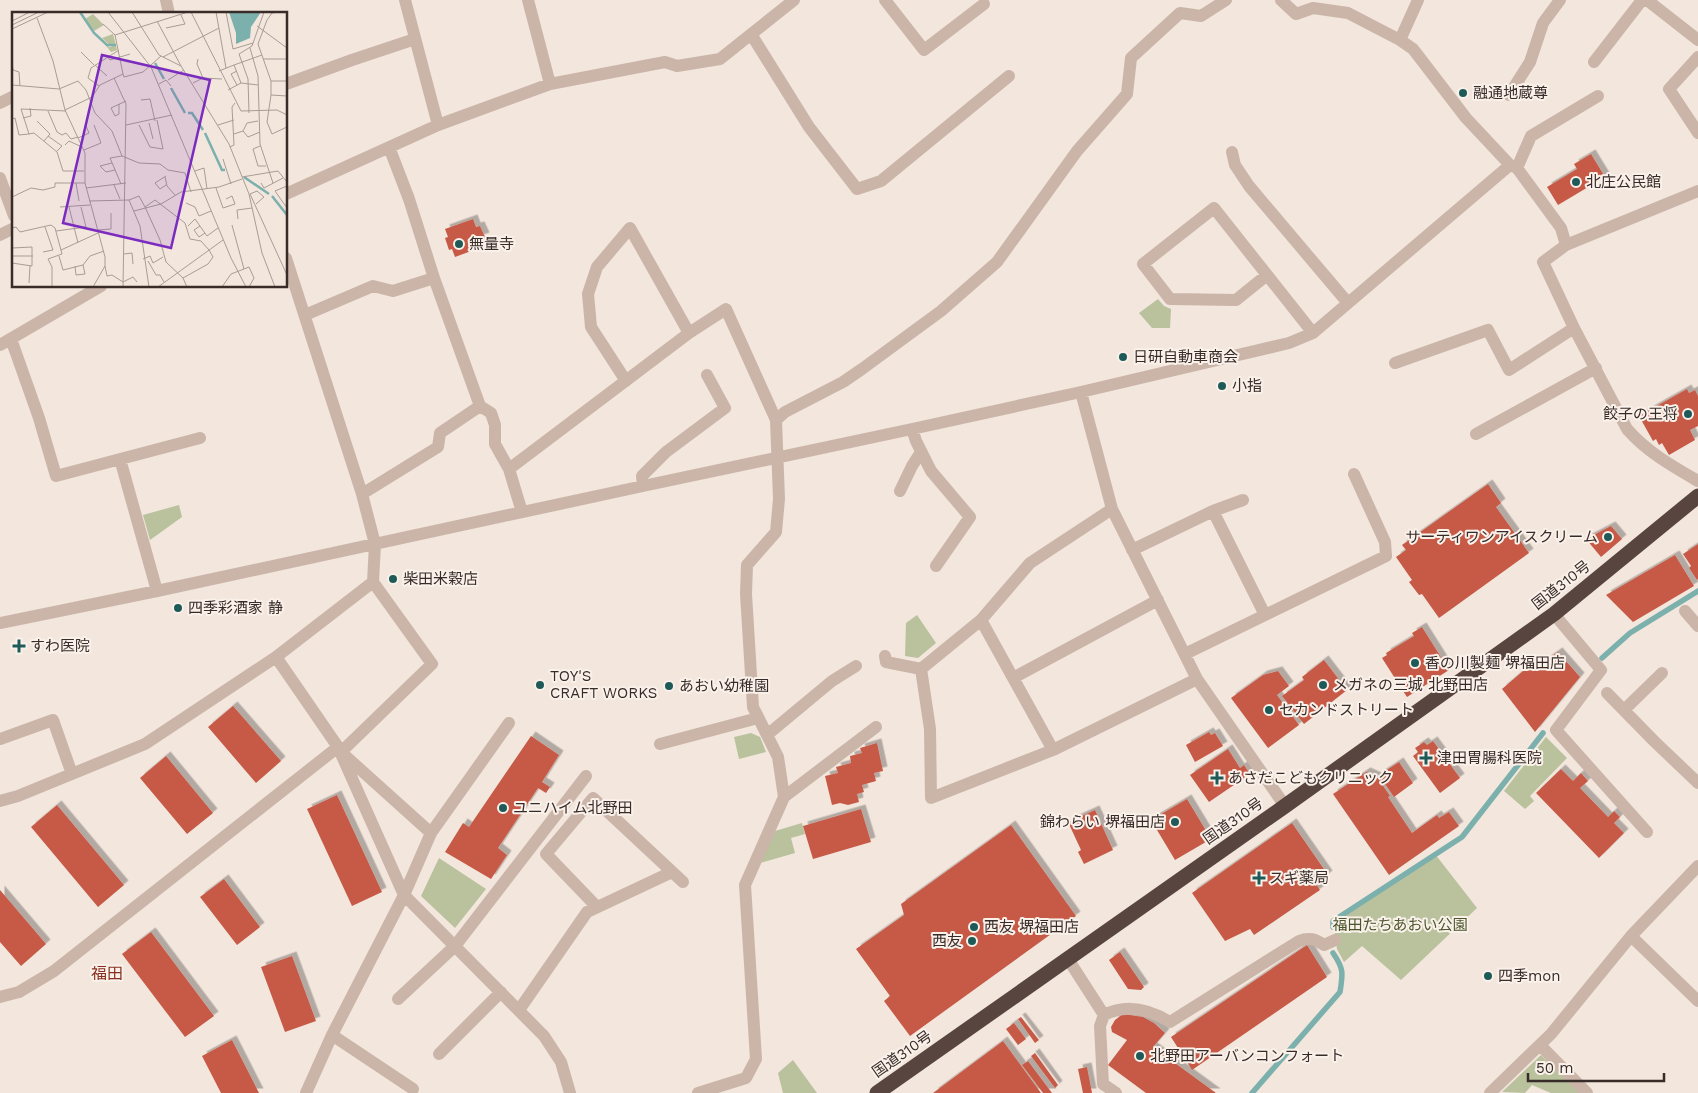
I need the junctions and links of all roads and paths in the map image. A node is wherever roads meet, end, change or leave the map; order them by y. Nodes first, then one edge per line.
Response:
1 (405, 0) edge
2 (528, 0) edge
3 (776, 0) edge
4 (794, 0) edge
5 (885, 0) edge
6 (1226, 0) edge
7 (1281, 0) edge
8 (1418, 0) edge
9 (1560, 0) edge
10 (1642, 0) edge
11 (1648, 0) edge
12 (984, 4) dead end
13 (777, 13) junction
14 (751, 34) junction
15 (415, 39) junction
16 (1400, 40) junction
17 (1698, 40) edge
18 (1698, 57) edge
19 (1594, 62) dead end
20 (1009, 76) dead end
21 (288, 83) edge
22 (550, 84) junction
23 (1509, 95) dead end
24 (1598, 96) dead end
25 (12, 97) edge
26 (0, 103) edge
27 (438, 125) junction
28 (1698, 134) edge
29 (389, 147) junction
30 (1232, 152) dead end
31 (1514, 167) junction
32 (0, 178) edge
33 (1698, 191) edge
34 (288, 193) edge
35 (12, 211) edge
36 (12, 229) edge
37 (0, 235) edge
38 (1566, 244) junction
39 (288, 264) edge
40 (1267, 275) junction
41 (434, 278) junction
42 (98, 288) edge
43 (1348, 304) junction
44 (305, 314) junction
45 (1574, 328) junction
46 (689, 333) junction
47 (1313, 333) junction
48 (5, 342) edge
49 (1395, 363) dead end
50 (1596, 368) junction
51 (707, 375) dead end
52 (626, 381) junction
53 (1082, 392) junction
54 (480, 406) junction
55 (776, 420) junction
56 (912, 429) junction
57 (1476, 434) dead end
58 (200, 438) dead end
59 (921, 452) junction
60 (777, 457) junction
61 (120, 459) junction
62 (509, 469) junction
63 (1354, 474) dead end
64 (1698, 481) edge
65 (643, 486) junction
66 (900, 491) dead end
67 (362, 494) junction
68 (1698, 496) edge
69 (1243, 500) dead end
70 (1112, 509) junction
71 (1213, 511) junction
72 (522, 512) junction
73 (375, 544) junction
74 (1132, 550) junction
75 (936, 566) dead end
76 (373, 582) junction
77 (157, 591) junction
78 (1158, 600) junction
79 (1685, 611) dead end
80 (1554, 614) junction
81 (1265, 615) junction
82 (981, 620) junction
83 (0, 623) edge
84 (1698, 626) edge
85 (1185, 654) junction
86 (885, 656) dead end
87 (276, 658) junction
88 (856, 666) dead end
89 (921, 669) junction
90 (1662, 673) dead end
91 (1013, 678) junction
92 (1197, 678) junction
93 (1607, 693) dead end
94 (1624, 710) junction
95 (758, 718) junction
96 (509, 723) dead end
97 (876, 727) dead end
98 (767, 735) junction
99 (0, 739) edge
100 (660, 744) dead end
101 (339, 749) junction
102 (1053, 750) junction
103 (72, 774) junction
104 (586, 776) dead end
105 (1698, 783) edge
106 (784, 798) junction
107 (0, 801) edge
108 (1285, 806) junction
109 (1647, 832) dead end
110 (431, 834) junction
111 (1698, 866) edge
112 (672, 872) junction
113 (683, 882) dead end
114 (404, 895) junction
115 (597, 907) junction
116 (1631, 936) junction
117 (1335, 940) dead end
118 (455, 946) junction
119 (1068, 959) junction
120 (501, 992) junction
121 (0, 997) edge
122 (398, 999) dead end
123 (1698, 1001) edge
124 (519, 1010) junction
125 (1104, 1015) junction
126 (332, 1035) junction
127 (1540, 1045) junction
128 (439, 1054) dead end
129 (413, 1089) dead end
130 (1591, 1092) edge
131 (306, 1093) edge
132 (570, 1093) edge
133 (698, 1093) edge
134 (877, 1093) edge
135 (1116, 1093) edge
136 (1490, 1093) edge

1 - 15 street
2 - 22 street
3 - 13 street
4 - 13 street
5 - 12 street
6 - 55 street
7 - 16 street
8 - 16 street
9 - 23 street
10 - 19 street
11 - 17 street
13 - 14 street
14 - 20 street
14 - 22 street
15 - 21 street
15 - 27 street
16 - 31 street
18 - 28 street
22 - 27 street
24 - 31 street
25 - 26 street
27 - 29 street
29 - 34 street
29 - 41 street
30 - 43 street
31 - 38 street
31 - 43 street
32 - 35 street
33 - 38 street
36 - 37 street
38 - 45 street
39 - 44 street
40 - 40 street
40 - 47 street
41 - 44 street
41 - 54 street
42 - 48 street
43 - 47 street
44 - 67 street
45 - 49 street
45 - 50 street
46 - 52 street
46 - 52 street
46 - 55 street
47 - 53 street
48 - 61 street
50 - 57 street
50 - 64 street
51 - 65 street
52 - 62 street
53 - 56 street
53 - 70 street
54 - 62 street
54 - 67 street
55 - 60 street
56 - 59 street
56 - 60 street
58 - 61 street
59 - 66 street
59 - 75 street
60 - 65 street
60 - 95 street
61 - 77 street
62 - 72 street
63 - 81 street
65 - 72 street
67 - 73 street
68 - 80 highway, 国道310号
69 - 71 street
70 - 74 street
70 - 82 street
71 - 74 street
71 - 81 street
72 - 73 street
73 - 76 street
73 - 77 street
74 - 78 street
76 - 87 street
76 - 101 street
77 - 83 street
78 - 85 street
78 - 91 street
79 - 84 street
80 - 108 highway, 国道310号
80 - 109 street
81 - 85 street
82 - 89 street
82 - 91 street
85 - 92 street
86 - 89 street
87 - 101 street
87 - 103 street
88 - 98 street
89 - 102 street
90 - 94 street
91 - 102 street
92 - 102 street
92 - 108 street
93 - 94 street
94 - 105 street
95 - 98 street
95 - 100 street
96 - 110 street
97 - 106 street
98 - 106 street
99 - 103 street
101 - 110 street
101 - 114 street
101 - 121 street
103 - 107 street
104 - 118 street
106 - 133 street
108 - 119 highway, 国道310号
110 - 114 street
111 - 116 street
112 - 113 street
112 - 115 street
112 - 115 street
114 - 118 street
114 - 126 street
115 - 124 street
116 - 123 street
116 - 127 street
117 - 125 street
118 - 120 street
118 - 122 street
119 - 125 street
119 - 134 highway, 国道310号
120 - 124 street
120 - 128 street
124 - 132 street
125 - 135 street
126 - 129 street
126 - 131 street
127 - 130 street
127 - 136 street

